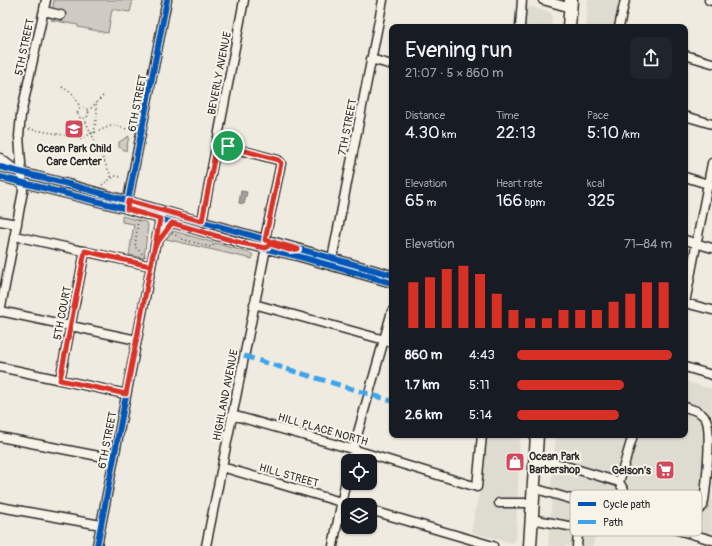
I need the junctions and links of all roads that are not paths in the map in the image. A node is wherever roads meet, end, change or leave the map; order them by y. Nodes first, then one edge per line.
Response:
1 (46, 0) edge
2 (167, 0) edge
3 (244, 0) edge
4 (383, 0) edge
5 (522, 0) edge
6 (543, 0) edge
7 (625, 0) edge
8 (571, 4) edge
9 (44, 11) junction
10 (61, 14) dead end
11 (520, 24) edge
12 (569, 24) edge
13 (620, 24) edge
14 (688, 56) edge
15 (372, 59) junction
16 (712, 63) edge
17 (389, 64) edge
18 (688, 117) edge
19 (712, 124) edge
20 (217, 144) junction
21 (0, 158) edge
22 (712, 163) edge
23 (0, 167) edge
24 (21, 172) junction
25 (0, 177) edge
26 (688, 178) edge
27 (20, 182) junction
28 (0, 184) edge
29 (710, 184) edge
30 (128, 205) junction
31 (183, 216) junction
32 (160, 219) junction
33 (0, 220) edge
34 (202, 221) junction
35 (17, 224) junction
36 (171, 227) junction
37 (15, 236) junction
38 (688, 241) edge
39 (696, 243) junction
40 (265, 244) junction
41 (155, 246) junction
42 (712, 248) edge
43 (85, 251) junction
44 (298, 253) junction
45 (332, 259) junction
46 (150, 266) junction
47 (389, 274) edge
48 (389, 282) edge
49 (688, 286) edge
50 (688, 303) edge
51 (254, 304) junction
52 (712, 310) edge
53 (0, 312) edge
54 (71, 325) junction
55 (136, 340) junction
56 (388, 340) edge
57 (0, 367) edge
58 (688, 368) edge
59 (712, 375) edge
60 (60, 380) junction
61 (126, 394) junction
62 (688, 408) edge
63 (232, 415) junction
64 (0, 437) edge
65 (482, 438) edge
66 (537, 438) edge
67 (632, 438) edge
68 (353, 449) junction
69 (352, 454) edge
70 (114, 459) junction
71 (535, 459) junction
72 (222, 467) junction
73 (619, 482) junction
74 (533, 488) junction
75 (624, 490) edge
76 (570, 499) edge
77 (341, 502) joint
78 (532, 502) junction
79 (499, 503) dead end
80 (0, 507) edge
81 (702, 507) edge
82 (377, 512) edge
83 (531, 519) junction
84 (101, 525) junction
85 (570, 526) edge
86 (578, 536) edge
87 (698, 536) edge
88 (712, 540) edge
89 (97, 546) edge
90 (206, 546) edge
91 (333, 546) edge
92 (493, 546) edge
93 (530, 546) edge
94 (577, 546) edge

1 - 9 street, 5TH STREET
2 - 30 street, 6TH STREET
3 - 20 street, BEVERLY AVENUE
4 - 15 street, 7TH STREET
5 - 11 street
6 - 8 street
7 - 13 street
8 - 12 highway
9 - 10 street
9 - 24 street, 5TH STREET
14 - 16 street
15 - 17 street
15 - 45 street, 7TH STREET
18 - 19 street
20 - 34 street, BEVERLY AVENUE
20 - 40 street, HIGHLAND AVENUE
21 - 24 street
22 - 29 street
23 - 24 street
24 - 27 street, 5TH STREET
24 - 30 street
25 - 27 street
26 - 29 street
27 - 28 street
27 - 30 street
27 - 35 street, 5TH STREET
29 - 39 street
30 - 31 street
30 - 32 street
31 - 32 street
31 - 34 street
32 - 36 street
32 - 41 street, 6TH STREET
33 - 35 street
34 - 36 street
34 - 40 street
35 - 37 street, 5TH STREET
36 - 40 street
36 - 41 street
37 - 43 street
37 - 53 street, 5TH STREET
38 - 39 street
39 - 42 street
39 - 49 street
40 - 44 street
40 - 51 street, HIGHLAND AVENUE
41 - 46 street, 6TH STREET
43 - 46 street
43 - 54 street, 5TH COURT
44 - 45 street
44 - 48 street
45 - 47 street
46 - 55 street, 6TH STREET
50 - 52 street
51 - 56 street
51 - 63 street, HIGHLAND AVENUE
53 - 54 street
54 - 55 street
54 - 60 street, 5TH COURT
55 - 61 street, 6TH STREET
56 - 68 street
57 - 60 street
58 - 59 street
60 - 61 street
61 - 70 street, 6TH STREET
62 - 81 street
63 - 68 street, HILL PLACE NORTH
63 - 72 street, HIGHLAND AVENUE
64 - 70 street
65 - 68 street, HILL PLACE NORTH
66 - 71 highway
67 - 73 street
68 - 69 street
70 - 84 street, 6TH STREET
71 - 73 street
71 - 74 highway
72 - 77 street, HILL STREET
72 - 90 street, HIGHLAND AVENUE
73 - 75 street
74 - 76 street
74 - 78 highway
77 - 91 street
78 - 79 street
78 - 83 highway
80 - 84 street
82 - 92 street
83 - 85 street
83 - 93 highway
84 - 89 street, 6TH STREET
86 - 94 street
87 - 88 street

